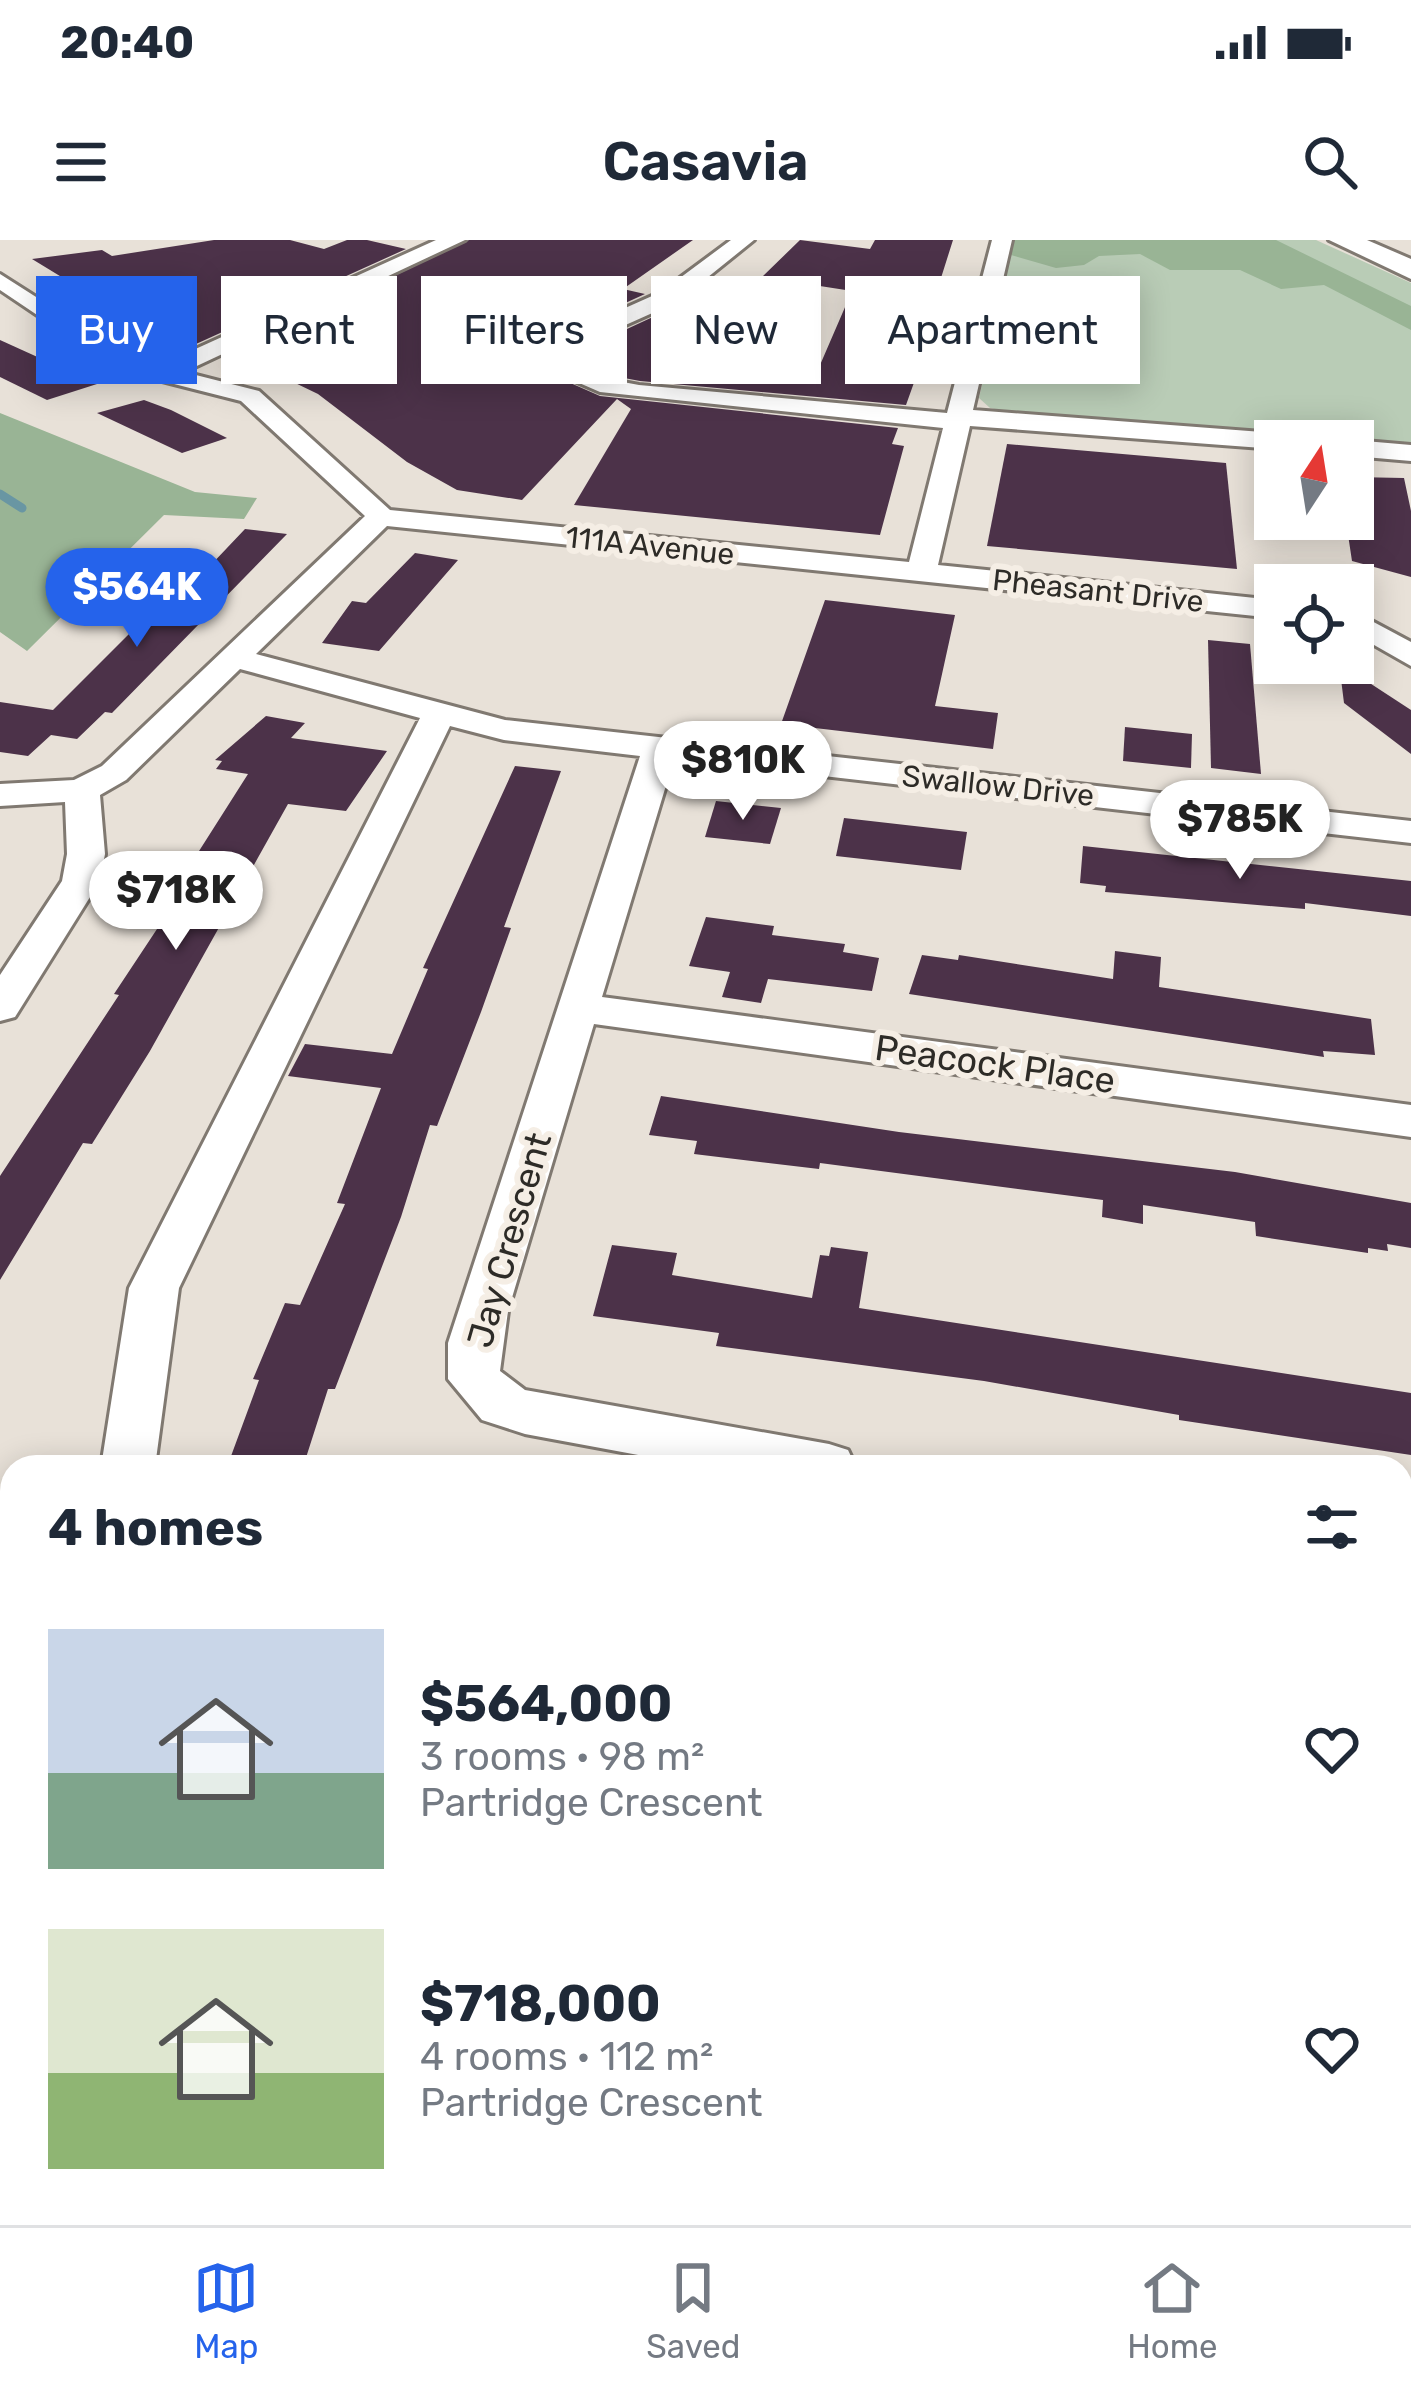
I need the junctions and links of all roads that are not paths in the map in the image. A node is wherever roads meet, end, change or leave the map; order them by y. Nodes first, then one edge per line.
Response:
1 (455, 240) edge
2 (744, 240) edge
3 (1002, 240) edge
4 (1343, 240) edge
5 (1392, 240) edge
6 (1411, 248) edge
7 (1411, 270) edge
8 (1, 283) edge
9 (36, 306) edge
10 (197, 356) edge
11 (197, 383) edge
12 (960, 419) junction
13 (1254, 439) edge
14 (1374, 450) edge
15 (1411, 453) edge
16 (380, 517) junction
17 (921, 574) junction
18 (1254, 607) edge
19 (1374, 633) edge
20 (1411, 656) edge
21 (235, 658) junction
22 (439, 714) junction
23 (660, 748) junction
24 (82, 790) junction
25 (0, 794) edge
26 (1411, 832) edge
27 (0, 1007) edge
28 (579, 1008) junction
29 (1411, 1121) edge
30 (130, 1455) edge
31 (762, 1455) edge

1 - 10 street
2 - 12 street
3 - 12 street
4 - 7 highway
5 - 6 highway
8 - 9 street
11 - 16 street
12 - 13 street
12 - 17 street
14 - 15 street
16 - 17 street, 111A Avenue
16 - 21 street
17 - 18 street, Pheasant Drive
19 - 20 street
21 - 22 street, Swallow Drive
21 - 24 street
22 - 23 street, Swallow Drive
22 - 30 street
23 - 26 street, Swallow Drive
23 - 28 street, Jay Crescent
24 - 25 street
24 - 27 street
28 - 29 street, Peacock Place
28 - 31 street, Jay Crescent

